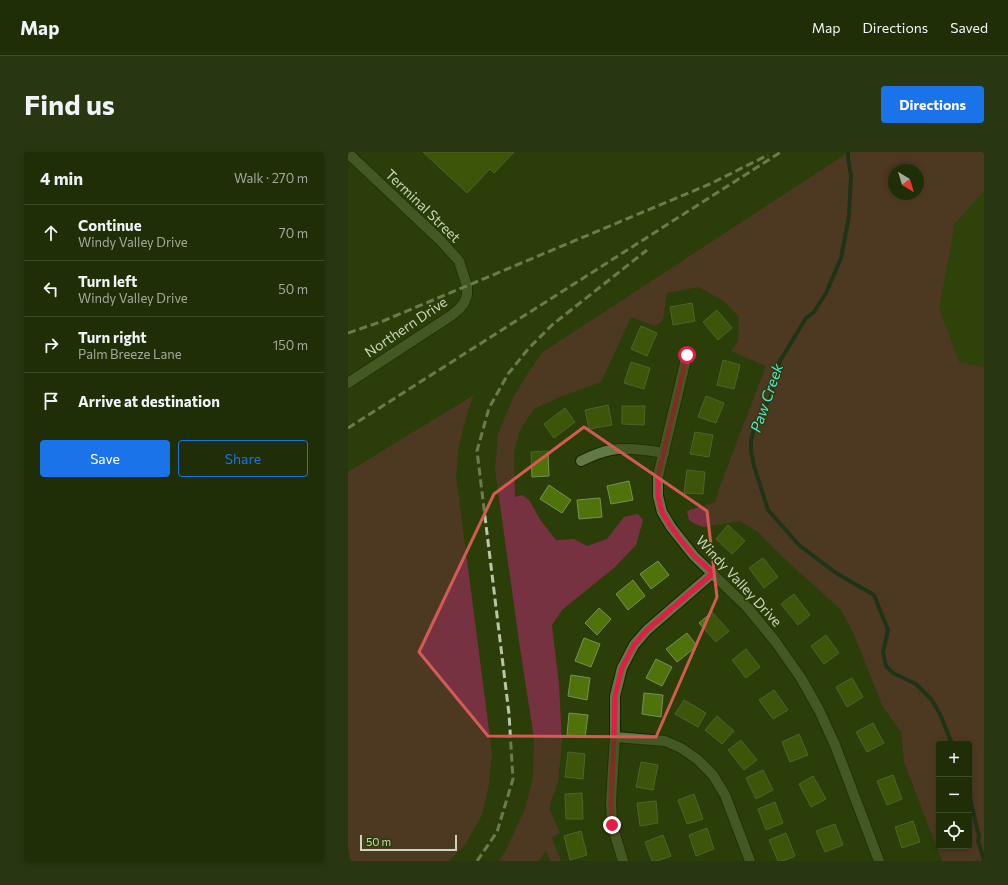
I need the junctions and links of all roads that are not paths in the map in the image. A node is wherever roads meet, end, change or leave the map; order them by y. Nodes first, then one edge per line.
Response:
1 (348, 153) edge
2 (467, 286) joint
3 (687, 355) dead end
4 (348, 383) edge
5 (664, 452) junction
6 (581, 461) dead end
7 (713, 573) junction
8 (614, 737) junction
9 (623, 861) edge
10 (750, 861) edge
11 (879, 861) edge

1 - 2 street, Terminal Street
2 - 4 street, Northern Drive
3 - 5 street, Windy Valley Drive
5 - 6 street
5 - 7 street, Windy Valley Drive
7 - 8 street
7 - 11 street, Windy Valley Drive
8 - 9 street
8 - 10 street

